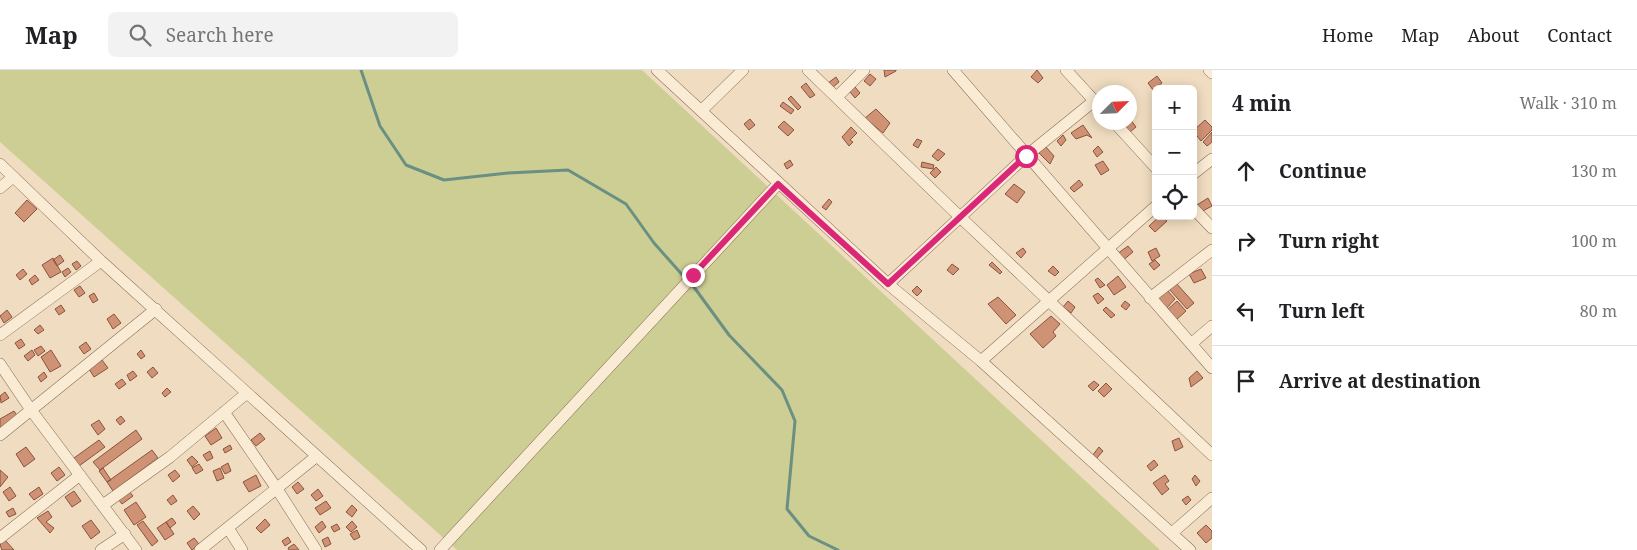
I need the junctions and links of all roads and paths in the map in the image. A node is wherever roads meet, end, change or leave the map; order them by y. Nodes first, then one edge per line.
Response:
1 (743, 70) edge
2 (808, 70) edge
3 (864, 70) edge
4 (953, 70) edge
5 (1066, 70) edge
6 (1209, 70) edge
7 (661, 71) edge
8 (1212, 73) edge
9 (837, 96) junction
10 (1092, 99) edge
11 (1092, 107) edge
12 (701, 111) junction
13 (1121, 130) edge
14 (1026, 156) junction
15 (1212, 159) edge
16 (0, 164) edge
17 (1152, 164) edge
18 (1197, 171) edge
19 (13, 177) junction
20 (778, 184) junction
21 (0, 188) edge
22 (1152, 210) edge
23 (1197, 212) edge
24 (959, 216) junction
25 (1212, 228) edge
26 (1108, 250) junction
27 (1212, 250) edge
28 (101, 260) junction
29 (888, 284) junction
30 (1150, 298) junction
31 (1048, 300) junction
32 (156, 309) junction
33 (1212, 326) edge
34 (0, 335) edge
35 (1191, 344) junction
36 (981, 361) junction
37 (0, 364) edge
38 (1212, 368) edge
39 (247, 393) junction
40 (31, 410) junction
41 (224, 412) junction
42 (0, 435) edge
43 (1212, 455) edge
44 (317, 456) junction
45 (80, 475) junction
46 (277, 489) junction
47 (1212, 498) edge
48 (103, 505) junction
49 (228, 528) junction
50 (1172, 533) junction
51 (125, 534) junction
52 (0, 538) edge
53 (102, 550) edge
54 (136, 550) edge
55 (200, 550) edge
56 (242, 550) edge
57 (316, 550) edge
58 (421, 550) edge
59 (440, 550) edge
60 (1190, 550) edge

1 - 12 street
2 - 9 street
3 - 9 street
4 - 14 street
5 - 10 street
6 - 8 street
7 - 12 street
9 - 24 street
11 - 14 street
12 - 20 street
13 - 17 street
14 - 24 street
14 - 26 street
15 - 18 street
16 - 19 street
19 - 21 street
19 - 28 street
20 - 29 street
20 - 59 street
22 - 26 street
23 - 25 street
24 - 29 street
24 - 31 street
26 - 30 street
26 - 31 street
27 - 30 street
28 - 32 street
28 - 34 street
29 - 36 street
30 - 35 street
31 - 36 street
31 - 43 street
32 - 39 street
32 - 40 street
33 - 35 street
35 - 38 street
36 - 50 street
37 - 40 street
39 - 41 street
39 - 44 street
40 - 42 street
40 - 45 street
41 - 46 street
41 - 48 street
44 - 46 street
44 - 58 street
45 - 48 street
45 - 52 street
46 - 49 street
46 - 57 street
47 - 50 street
48 - 51 street
49 - 55 street
49 - 56 street
50 - 60 street
51 - 53 street
51 - 54 street

